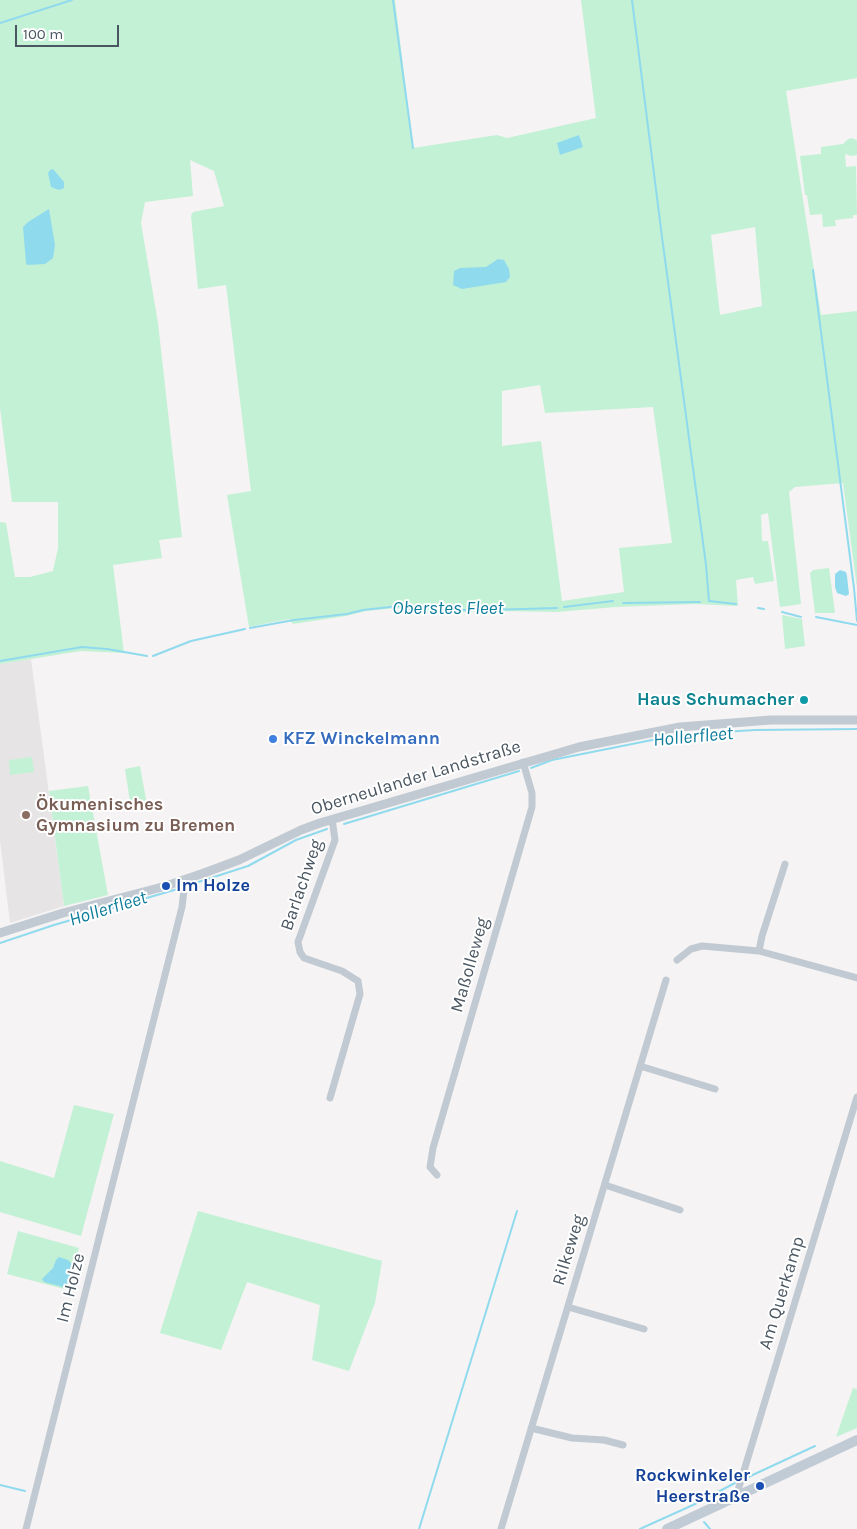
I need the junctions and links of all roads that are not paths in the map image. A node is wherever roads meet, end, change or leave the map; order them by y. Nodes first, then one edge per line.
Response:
1 (857, 720) edge
2 (523, 762) junction
3 (332, 819) junction
4 (785, 864) dead end
5 (183, 885) junction
6 (0, 934) edge
7 (759, 951) junction
8 (677, 960) dead end
9 (857, 978) edge
10 (666, 980) dead end
11 (640, 1066) junction
12 (715, 1089) dead end
13 (857, 1097) edge
14 (330, 1098) dead end
15 (437, 1175) dead end
16 (605, 1185) junction
17 (680, 1210) dead end
18 (568, 1306) junction
19 (644, 1329) dead end
20 (531, 1428) junction
21 (857, 1440) edge
22 (623, 1445) dead end
23 (736, 1497) junction
24 (26, 1529) edge
25 (501, 1529) edge
26 (667, 1529) edge

1 - 2 street, Oberneulander Landstraße
2 - 3 street, Oberneulander Landstraße
2 - 15 street, Maßolleweg
3 - 5 street, Oberneulander Landstraße
3 - 14 street, Barlachweg
4 - 7 street
5 - 6 street, Oberneulander Landstraße
5 - 24 street, Im Holze
7 - 8 street
7 - 9 street
10 - 11 street, Rilkeweg
11 - 12 street
11 - 16 street, Rilkeweg
13 - 23 street, Am Querkamp
16 - 17 street
16 - 18 street, Rilkeweg
18 - 19 street
18 - 20 street, Rilkeweg
20 - 22 street
20 - 25 street, Rilkeweg
21 - 23 main road
23 - 26 main road

